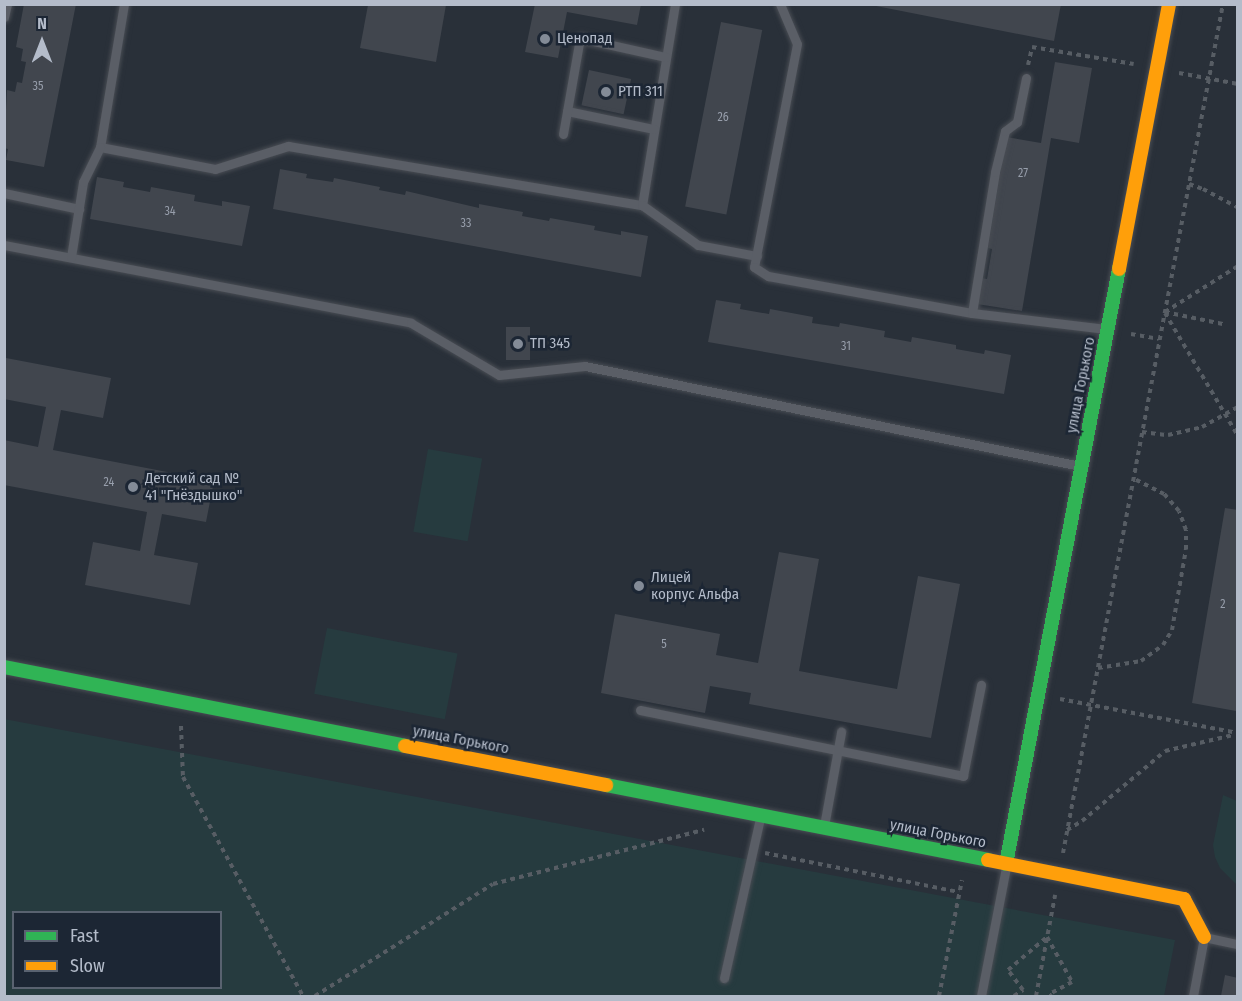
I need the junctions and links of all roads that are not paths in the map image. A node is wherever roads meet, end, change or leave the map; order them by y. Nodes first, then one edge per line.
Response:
1 (7, 4) edge
2 (124, 4) edge
3 (675, 4) edge
4 (780, 4) edge
5 (1169, 4) edge
6 (4, 17) edge
7 (666, 57) junction
8 (1026, 78) road end
9 (567, 111) junction
10 (654, 129) junction
11 (563, 134) dead end
12 (100, 147) junction
13 (4, 193) edge
14 (642, 204) junction
15 (79, 208) junction
16 (4, 245) edge
17 (757, 256) junction
18 (71, 257) junction
19 (972, 313) junction
20 (1108, 330) junction
21 (1083, 467) junction
22 (4, 667) edge
23 (981, 685) dead end
24 (640, 710) dead end
25 (841, 732) dead end
26 (838, 750) junction
27 (760, 816) junction
28 (823, 828) junction
29 (1006, 864) junction
30 (1204, 937) junction
31 (1238, 944) edge
32 (724, 978) dead end
33 (981, 996) edge
34 (1192, 996) edge

1 - 6 lane
2 - 12 lane
3 - 7 lane
4 - 17 lane
5 - 20 street, улица Горького
7 - 9 lane
7 - 10 lane
8 - 19 lane
9 - 10 lane
9 - 11 lane
10 - 14 lane
12 - 14 lane
12 - 15 lane
13 - 15 lane
14 - 17 lane
15 - 18 lane
16 - 18 lane
17 - 19 lane
18 - 21 lane
19 - 20 lane
20 - 21 street, улица Горького
21 - 29 street, улица Горького
22 - 27 street, улица Горького
23 - 26 lane
24 - 26 lane
25 - 26 lane
26 - 28 lane
27 - 28 street, улица Горького
27 - 32 lane
28 - 29 street, улица Горького
29 - 30 street
29 - 33 lane
30 - 31 lane
30 - 34 lane

